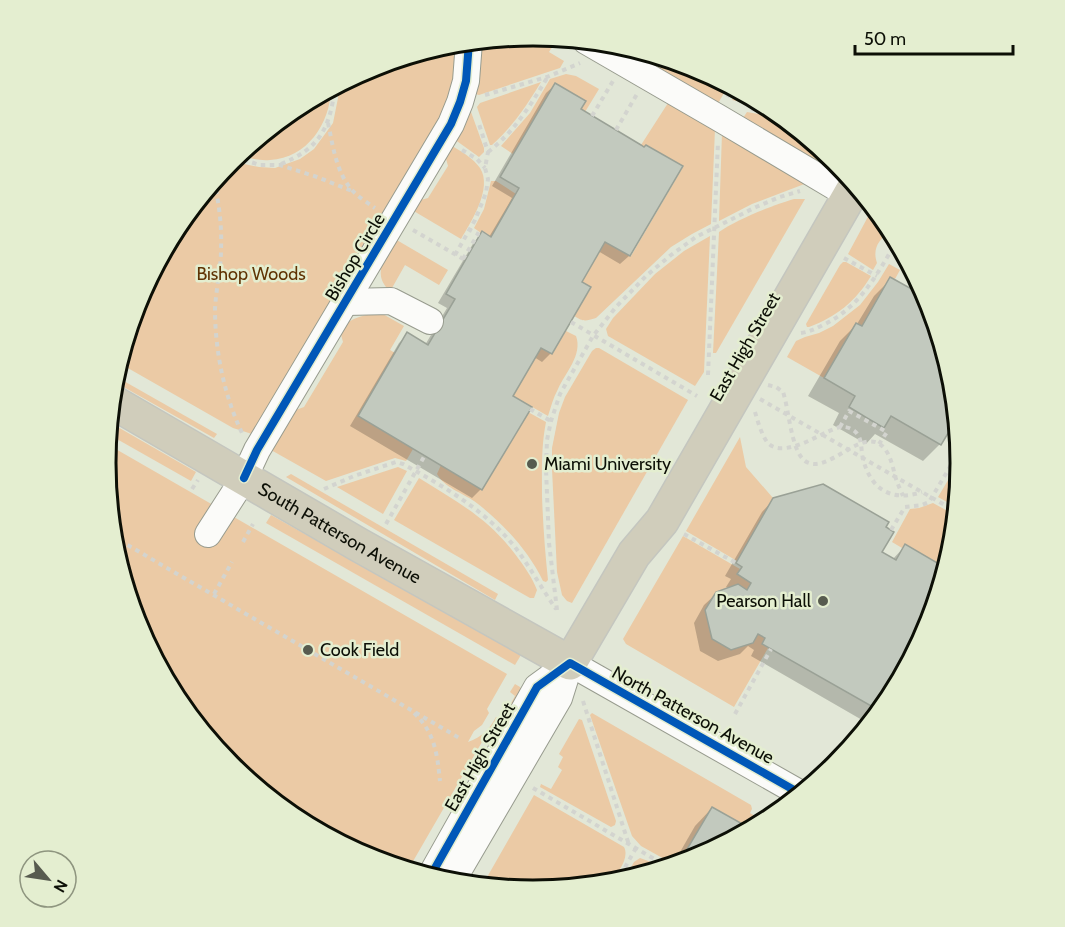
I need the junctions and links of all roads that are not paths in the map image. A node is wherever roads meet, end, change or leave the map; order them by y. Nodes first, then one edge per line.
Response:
1 (468, 52) edge
2 (608, 54) edge
3 (835, 177) edge
4 (844, 187) edge
5 (346, 302) junction
6 (430, 321) dead end
7 (120, 406) edge
8 (244, 478) junction
9 (208, 534) dead end
10 (570, 663) junction
11 (792, 789) edge
12 (435, 868) edge
13 (458, 873) edge

1 - 5 street, Bishop Circle
2 - 3 street
4 - 10 highway, East High Street
5 - 6 street
5 - 8 street, Bishop Circle
7 - 8 highway, South Patterson Avenue
8 - 9 street, Bishop Circle
8 - 10 highway, South Patterson Avenue
10 - 11 street, North Patterson Avenue
10 - 12 street, East High Street
10 - 13 street, East High Street

